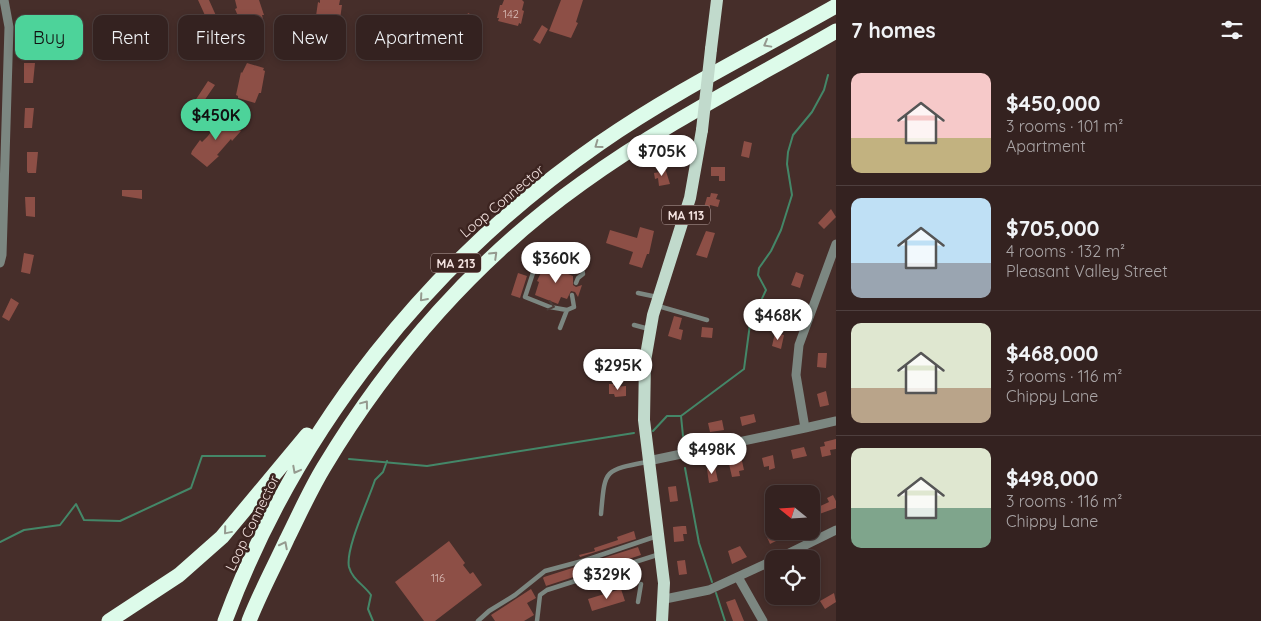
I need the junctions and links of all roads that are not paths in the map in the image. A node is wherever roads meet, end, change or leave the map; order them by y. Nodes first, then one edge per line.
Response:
1 (4, 0) edge
2 (717, 0) edge
3 (836, 5) edge
4 (836, 31) edge
5 (836, 244) edge
6 (0, 263) edge
7 (576, 283) dead end
8 (638, 293) dead end
9 (572, 295) dead end
10 (657, 301) junction
11 (567, 310) junction
12 (707, 320) dead end
13 (634, 325) dead end
14 (560, 328) dead end
15 (650, 329) junction
16 (360, 373) junction
17 (836, 421) edge
18 (805, 428) junction
19 (648, 461) junction
20 (601, 514) dead end
21 (836, 530) edge
22 (658, 535) junction
23 (795, 550) edge
24 (661, 554) junction
25 (765, 565) edge
26 (272, 568) junction
27 (738, 577) junction
28 (641, 584) dead end
29 (664, 599) junction
30 (638, 602) dead end
31 (109, 621) edge
32 (225, 621) edge
33 (250, 621) edge
34 (257, 621) edge
35 (478, 621) edge
36 (537, 621) edge
37 (662, 621) edge
38 (763, 621) edge

1 - 6 street
2 - 10 main road, MA 113, bridge
3 -> 16 highway, Loop Connector / MA 213
26 -> 4 highway, MA 213
5 - 18 street
7 -> 11 lane
8 - 10 lane
9 - 11 lane
10 - 12 lane
10 - 15 main road, MA 113
11 - 14 lane
13 - 15 lane
15 - 19 main road, MA 113
16 -> 31 highway
16 -> 32 highway, Loop Connector / MA 213
17 - 18 street
18 - 19 street
19 - 20 lane
19 - 22 main road, MA 113
21 - 23 street
22 - 24 main road, MA 113
22 - 35 lane
24 - 29 main road, MA 113
24 - 36 lane
25 - 27 street
26 - 33 highway, MA 213
26 - 34 highway
27 - 29 street
27 - 38 street
28 - 30 lane
29 - 37 main road, MA 113

